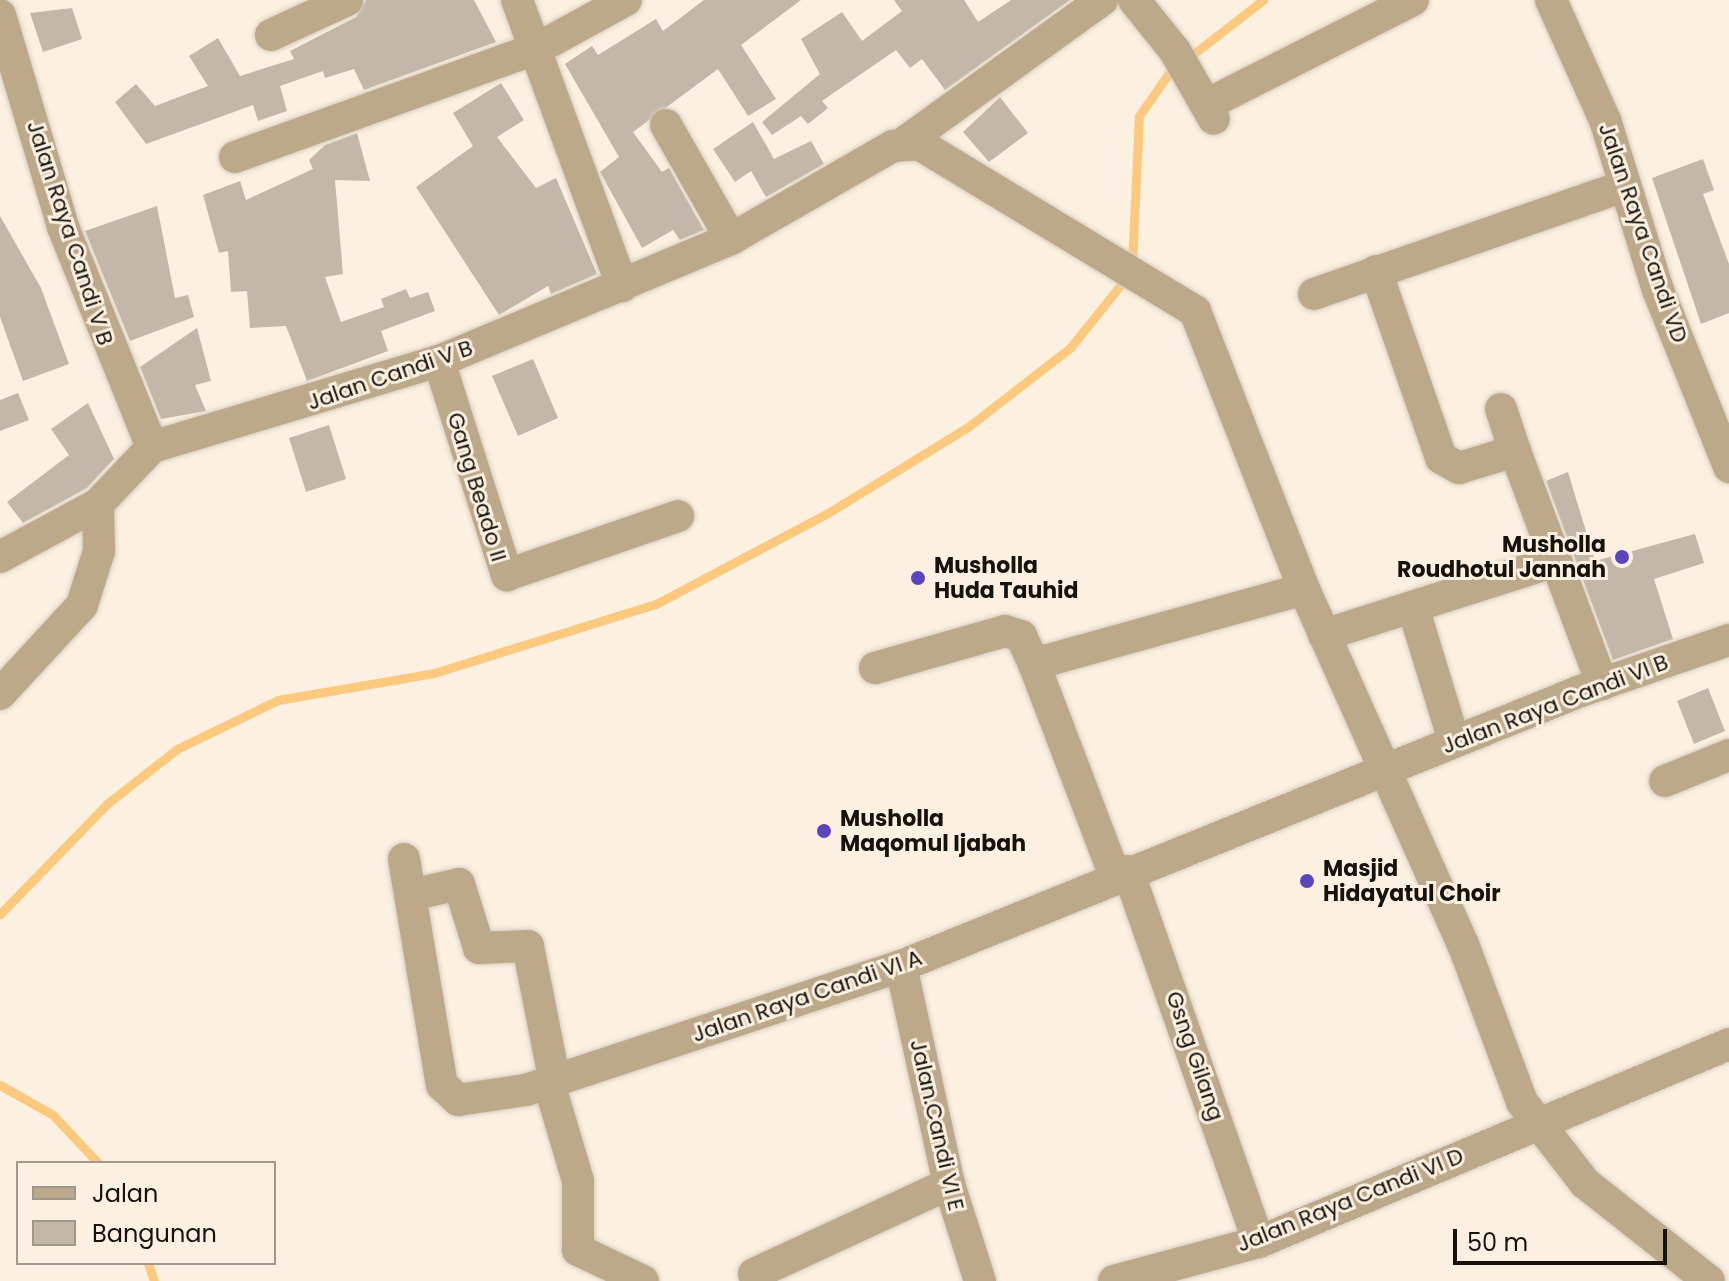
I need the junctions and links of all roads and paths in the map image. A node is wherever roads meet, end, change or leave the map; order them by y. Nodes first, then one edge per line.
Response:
1 (347, 0) edge
2 (517, 0) edge
3 (1102, 0) edge
4 (1134, 0) edge
5 (1413, 0) edge
6 (1551, 0) edge
7 (619, 2) edge
8 (3, 34) edge
9 (271, 35) dead end
10 (540, 47) junction
11 (666, 125) dead end
12 (905, 142) junction
13 (235, 157) dead end
14 (1625, 186) junction
15 (731, 239) junction
16 (1376, 271) junction
17 (622, 286) junction
18 (1314, 294) dead end
19 (439, 361) junction
20 (1501, 409) dead end
21 (152, 447) junction
22 (1515, 451) junction
23 (1729, 467) edge
24 (98, 504) junction
25 (678, 516) dead end
26 (0, 557) edge
27 (1553, 562) junction
28 (1304, 589) junction
29 (1413, 607) junction
30 (1324, 635) junction
31 (1729, 640) edge
32 (1034, 664) junction
33 (875, 668) dead end
34 (1602, 684) junction
35 (0, 694) edge
36 (1454, 741) junction
37 (1729, 755) edge
38 (1382, 770) junction
39 (1665, 781) dead end
40 (404, 859) dead end
41 (1122, 874) junction
42 (411, 895) junction
43 (901, 966) junction
44 (1729, 1044) edge
45 (552, 1083) junction
46 (1535, 1121) junction
47 (949, 1184) junction
48 (1259, 1242) junction
49 (754, 1274) dead end
50 (643, 1281) edge
51 (980, 1281) edge
52 (1114, 1281) edge
53 (1709, 1281) edge

1 - 9 street
2 - 10 street
3 - 12 street, Jalan Candi V B
4 - 5 street
6 - 14 street, Jalan Raya Candi VD
7 - 10 street
8 - 21 street, Jalan Raya Candi V B
10 - 13 street
10 - 17 street
11 - 15 street
12 - 15 street, Jalan Candi V B
12 - 28 street
14 - 16 street
14 - 23 street, Jalan Raya Candi VD
15 - 17 street, Jalan Candi V B
16 - 18 street
16 - 22 street
17 - 19 street, Jalan Candi V B
19 - 21 street, Jalan Candi V B
19 - 25 street, Gang Beado II
20 - 22 street
21 - 24 street
22 - 27 street
24 - 26 street
24 - 35 street
27 - 29 street
27 - 34 street
28 - 30 street
28 - 32 street
29 - 30 street
29 - 36 street
30 - 38 street
31 - 34 street, Jalan Raya Candi VI B
32 - 33 street, Gsng Gilang
32 - 41 street, Gsng Gilang
34 - 36 street, Jalan Raya Candi VI B
36 - 38 street, Jalan Raya Candi VI B
37 - 39 street
38 - 41 street, Jalan Raya Candi VI A
38 - 46 street
40 - 42 street, Jalan Raya Candi VI A
41 - 43 street, Jalan Raya Candi VI A
41 - 48 street, Gsng Gilang
42 - 45 street
42 - 45 street, Jalan Raya Candi VI A
43 - 45 street, Jalan Raya Candi VI A
43 - 47 street, Jalan.Candi VI E
44 - 46 street, Jalan Raya Candi VI D
45 - 50 street
46 - 48 street, Jalan Raya Candi VI D
46 - 53 street
47 - 49 street
47 - 51 street, Jalan.Candi VI E
48 - 52 street, Jalan Raya Candi VI D

